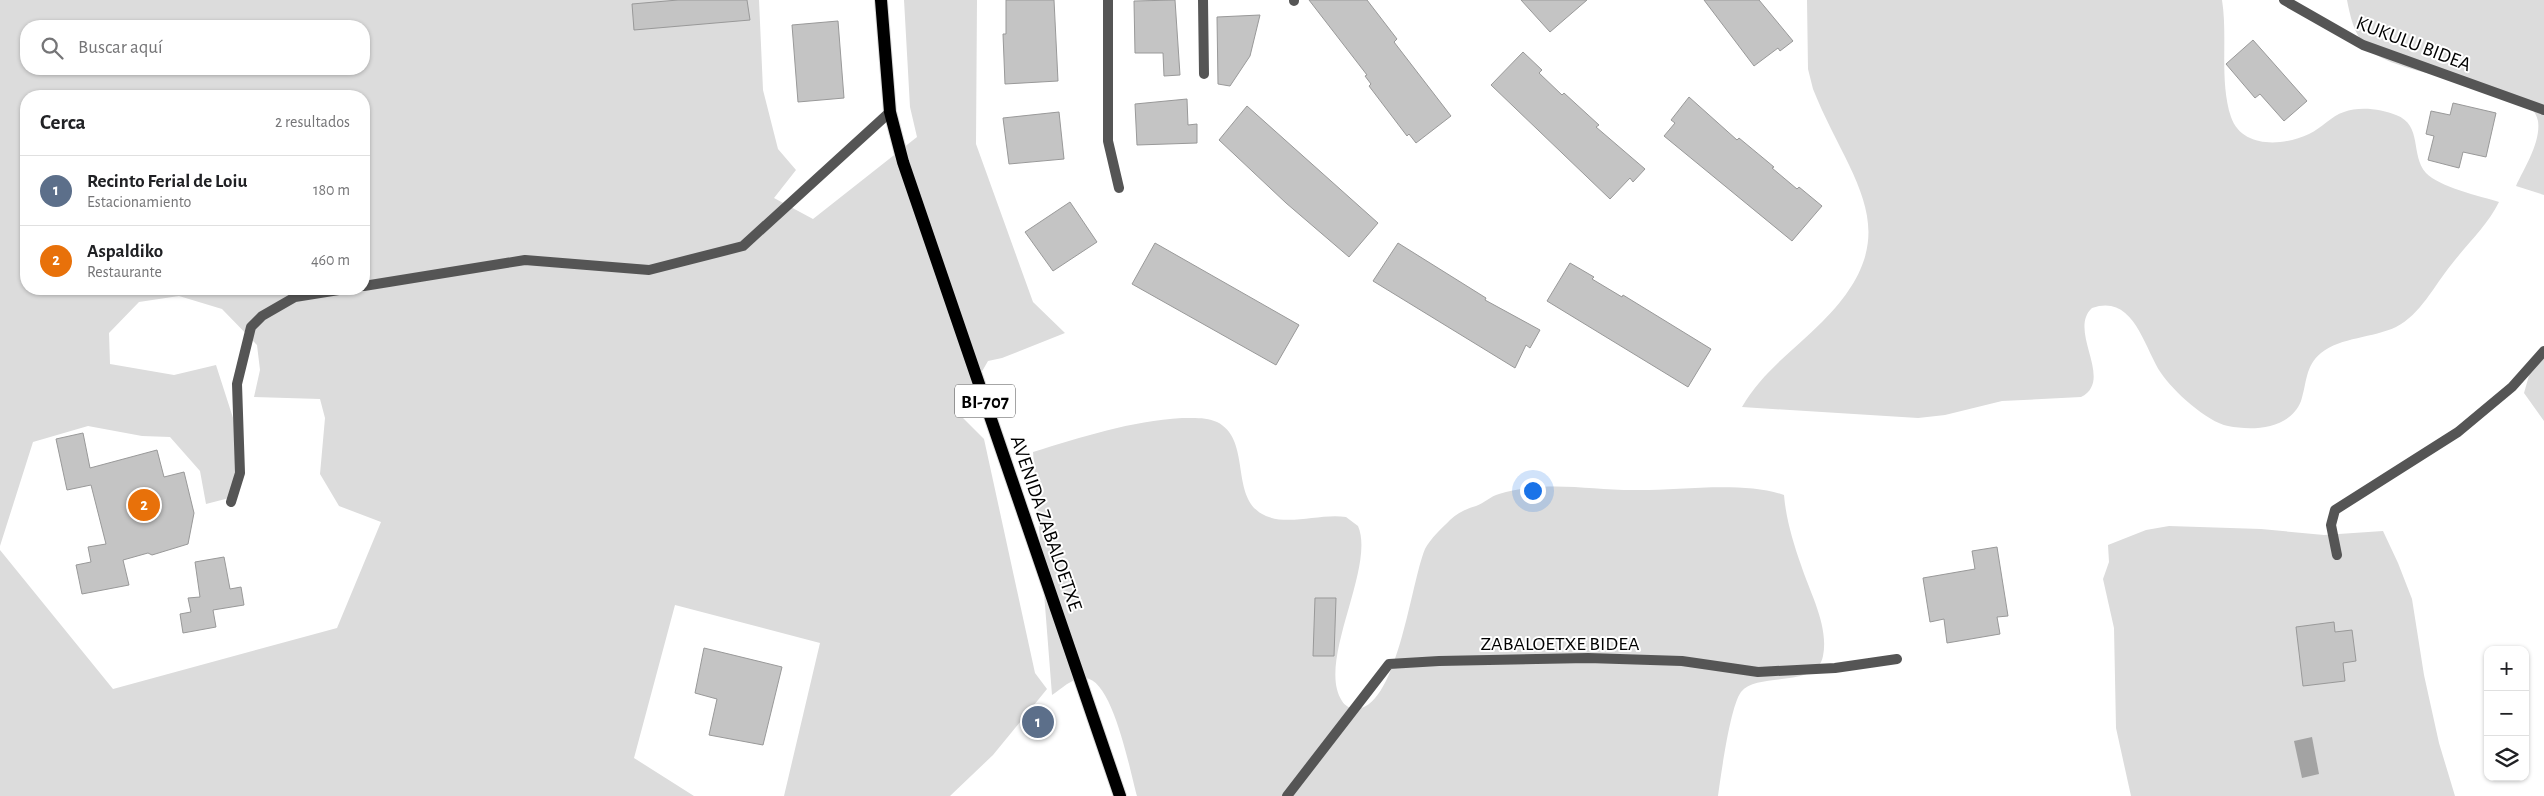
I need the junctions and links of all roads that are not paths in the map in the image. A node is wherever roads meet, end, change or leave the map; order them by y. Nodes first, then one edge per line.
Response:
1 (881, 0) edge
2 (1108, 0) edge
3 (1203, 0) edge
4 (2284, 0) edge
5 (1204, 74) dead end
6 (2544, 100) edge
7 (2540, 108) edge
8 (890, 112) junction
9 (1119, 188) dead end
10 (370, 285) edge
11 (308, 295) edge
12 (2544, 351) edge
13 (231, 502) dead end
14 (2336, 555) dead end
15 (1897, 659) dead end
16 (1120, 796) edge
17 (1287, 796) edge

1 - 8 main road, AVENIDA ZABALOETXE / BI-707
2 - 9 street
3 - 5 street
4 - 7 street, KUKULU BIDEA
6 - 7 street, KUKULU BIDEA
8 - 10 street
8 - 16 main road, AVENIDA ZABALOETXE / BI-707
11 - 13 street
12 - 14 street
15 - 17 street, ZABALOETXE BIDEA

